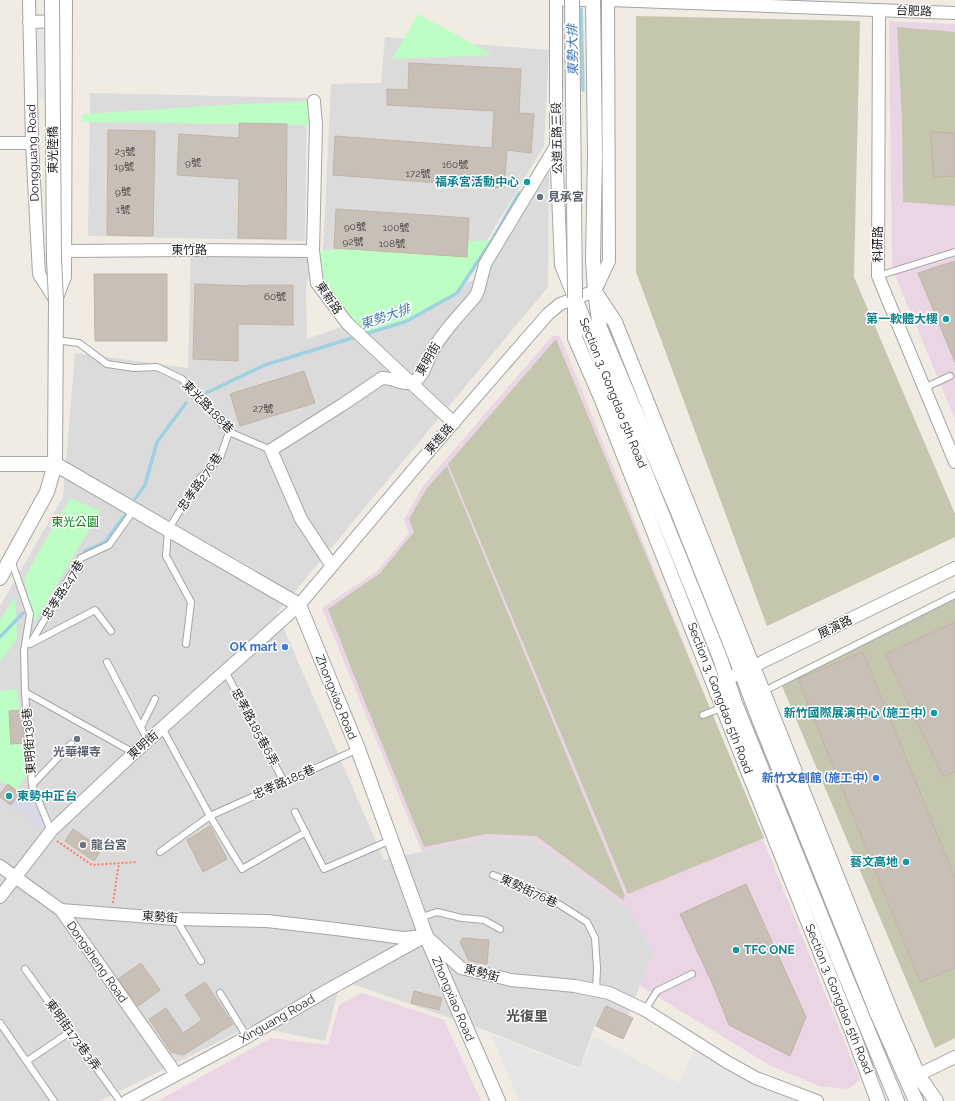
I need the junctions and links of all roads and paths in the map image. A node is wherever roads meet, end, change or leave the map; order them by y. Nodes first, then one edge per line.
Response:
1 (29, 0) edge
2 (52, 0) edge
3 (66, 0) edge
4 (556, 0) edge
5 (572, 0) edge
6 (593, 0) edge
7 (609, 0) edge
8 (879, 10) junction
9 (955, 13) edge
10 (66, 21) junction
11 (29, 22) junction
12 (314, 102) dead end
13 (0, 143) edge
14 (32, 143) junction
15 (556, 146) junction
16 (65, 251) junction
17 (313, 251) junction
18 (955, 252) edge
19 (878, 276) junction
20 (595, 291) junction
21 (575, 298) junction
22 (56, 301) junction
23 (55, 340) junction
24 (950, 376) dead end
25 (411, 383) junction
26 (924, 388) junction
27 (454, 422) junction
28 (229, 432) junction
29 (271, 450) junction
30 (955, 462) edge
31 (0, 464) edge
32 (55, 464) junction
33 (134, 510) junction
34 (168, 530) junction
35 (11, 559) junction
36 (332, 566) junction
37 (955, 568) edge
38 (0, 578) edge
39 (955, 595) edge
40 (299, 605) junction
41 (111, 631) dead end
42 (186, 644) dead end
43 (28, 645) junction
44 (107, 662) dead end
45 (747, 670) junction
46 (225, 671) junction
47 (727, 679) junction
48 (714, 686) junction
49 (25, 692) junction
50 (155, 700) dead end
51 (743, 700) junction
52 (703, 715) dead end
53 (141, 727) junction
54 (162, 728) junction
55 (148, 741) junction
56 (71, 744) dead end
57 (358, 749) junction
58 (134, 753) junction
59 (284, 782) junction
60 (32, 785) junction
61 (295, 812) dead end
62 (210, 816) junction
63 (306, 832) junction
64 (50, 833) junction
65 (391, 840) junction
66 (160, 852) dead end
67 (120, 862) junction
68 (136, 862) dead end
69 (0, 866) edge
70 (493, 875) dead end
71 (15, 877) junction
72 (0, 897) edge
73 (61, 910) junction
74 (111, 914) junction
75 (419, 918) junction
76 (176, 919) junction
77 (500, 929) dead end
78 (426, 936) junction
79 (201, 961) dead end
80 (25, 969) dead end
81 (692, 974) dead end
82 (596, 990) junction
83 (220, 994) dead end
84 (645, 1010) junction
85 (0, 1023) edge
86 (70, 1032) junction
87 (247, 1037) junction
88 (955, 1057) edge
89 (27, 1061) junction
90 (176, 1074) junction
91 (912, 1078) junction
92 (894, 1095) edge
93 (875, 1099) edge
94 (54, 1101) edge
95 (120, 1101) edge
96 (127, 1101) edge
97 (498, 1101) edge
98 (817, 1101) edge
99 (916, 1101) edge
100 (936, 1101) edge

1 - 11 street, Dongguang Road
2 - 22 street, 東光陸橋, bridge
3 - 10 street
4 - 6 street
4 - 15 street, 公道五路三段
5 - 21 street, Section 3, Gongdao 5th Road, bridge
6 - 20 street, Section 3, Gongdao 5th Road
7 - 8 street, 台肥路
7 - 20 street
8 - 9 street, 台肥路
8 - 19 street, 科研路
10 - 11 street
10 - 16 street
11 - 14 street, Dongguang Road
12 - 17 street, 東新路
13 - 14 street
14 - 22 street, Dongguang Road
15 - 21 street, 公道五路三段
15 - 25 street, 東明街
16 - 17 street, 東竹路
16 - 22 street
17 - 25 street, 東新路
18 - 19 lane
19 - 26 street, 科研路
20 - 21 street, 東進路
20 - 45 street, Section 3, Gongdao 5th Road
21 - 27 street, 東進路
21 - 47 street, Section 3, Gongdao 5th Road
21 - 48 street, Section 3, Gongdao 5th Road
22 - 23 street
23 - 28 lane, 東光路188巷
23 - 32 street
24 - 26 lane
25 - 27 street, 東新路
25 - 29 street, 東明街
26 - 30 street, 科研路
27 - 36 street, 東進路
28 - 29 lane, 東光路188巷
28 - 34 lane, 忠孝路276巷
29 - 36 street
31 - 32 street
32 - 33 street
32 - 35 street
33 - 34 street
33 - 43 lane, 忠孝路247巷
34 - 40 street
34 - 42 lane
35 - 38 street
35 - 43 lane, 東明街138巷
36 - 40 street, 東進路
37 - 45 street, 展演路
39 - 51 lane
40 - 46 street, 東明街
40 - 57 street, Zhongxiao Road
41 - 43 lane
43 - 49 lane, 東明街138巷
44 - 53 lane
45 - 47 street, 展演路
45 - 51 street, Section 3, Gongdao 5th Road
46 - 54 street, 東明街
46 - 59 lane, 忠孝路185巷6弄
47 - 48 street, 展演路
47 - 51 street, Section 3, Gongdao 5th Road
48 - 51 street, Section 3, Gongdao 5th Road
49 - 58 lane
49 - 60 lane, 東明街138巷
50 - 53 lane
51 - 52 lane
51 - 91 street, Section 3, Gongdao 5th Road
51 - 92 street, Section 3, Gongdao 5th Road
51 - 93 street, Section 3, Gongdao 5th Road
53 - 55 lane
54 - 55 street, 東明街
54 - 62 lane
55 - 58 street, 東明街
56 - 60 lane
57 - 59 lane, 忠孝路185巷
57 - 65 street, Zhongxiao Road
58 - 64 street, 東明街
59 - 62 lane, 忠孝路185巷
60 - 64 lane, 東明街138巷
61 - 63 lane
62 - 63 lane
62 - 66 lane, 忠孝路185巷
63 - 65 lane
64 - 67 path
64 - 71 street, 東明街
65 - 75 street, Zhongxiao Road
67 - 68 path
67 - 74 path
69 - 71 street, Dongsheng Road
70 - 82 lane, 東勢街76巷
71 - 72 street, 東明街
71 - 73 street, Dongsheng Road
73 - 74 street, 東勢街
73 - 90 street, Dongsheng Road
74 - 76 street, 東勢街
75 - 77 lane
75 - 78 street, Zhongxiao Road
76 - 78 street, 東勢街
76 - 79 lane
78 - 82 street, 東勢街
78 - 87 street, Xinguang Road
78 - 97 street, Zhongxiao Road
80 - 86 lane, 東明街173巷3弄
81 - 84 lane
82 - 84 street, 東勢街
83 - 87 lane
84 - 98 street, 東勢街
85 - 89 lane
86 - 89 lane
86 - 95 lane, 東明街173巷3弄
87 - 90 street, Xinguang Road
88 - 91 street
89 - 94 lane
90 - 96 street, Xinguang Road
91 - 92 street
91 - 99 street
91 - 100 street
92 - 93 street

